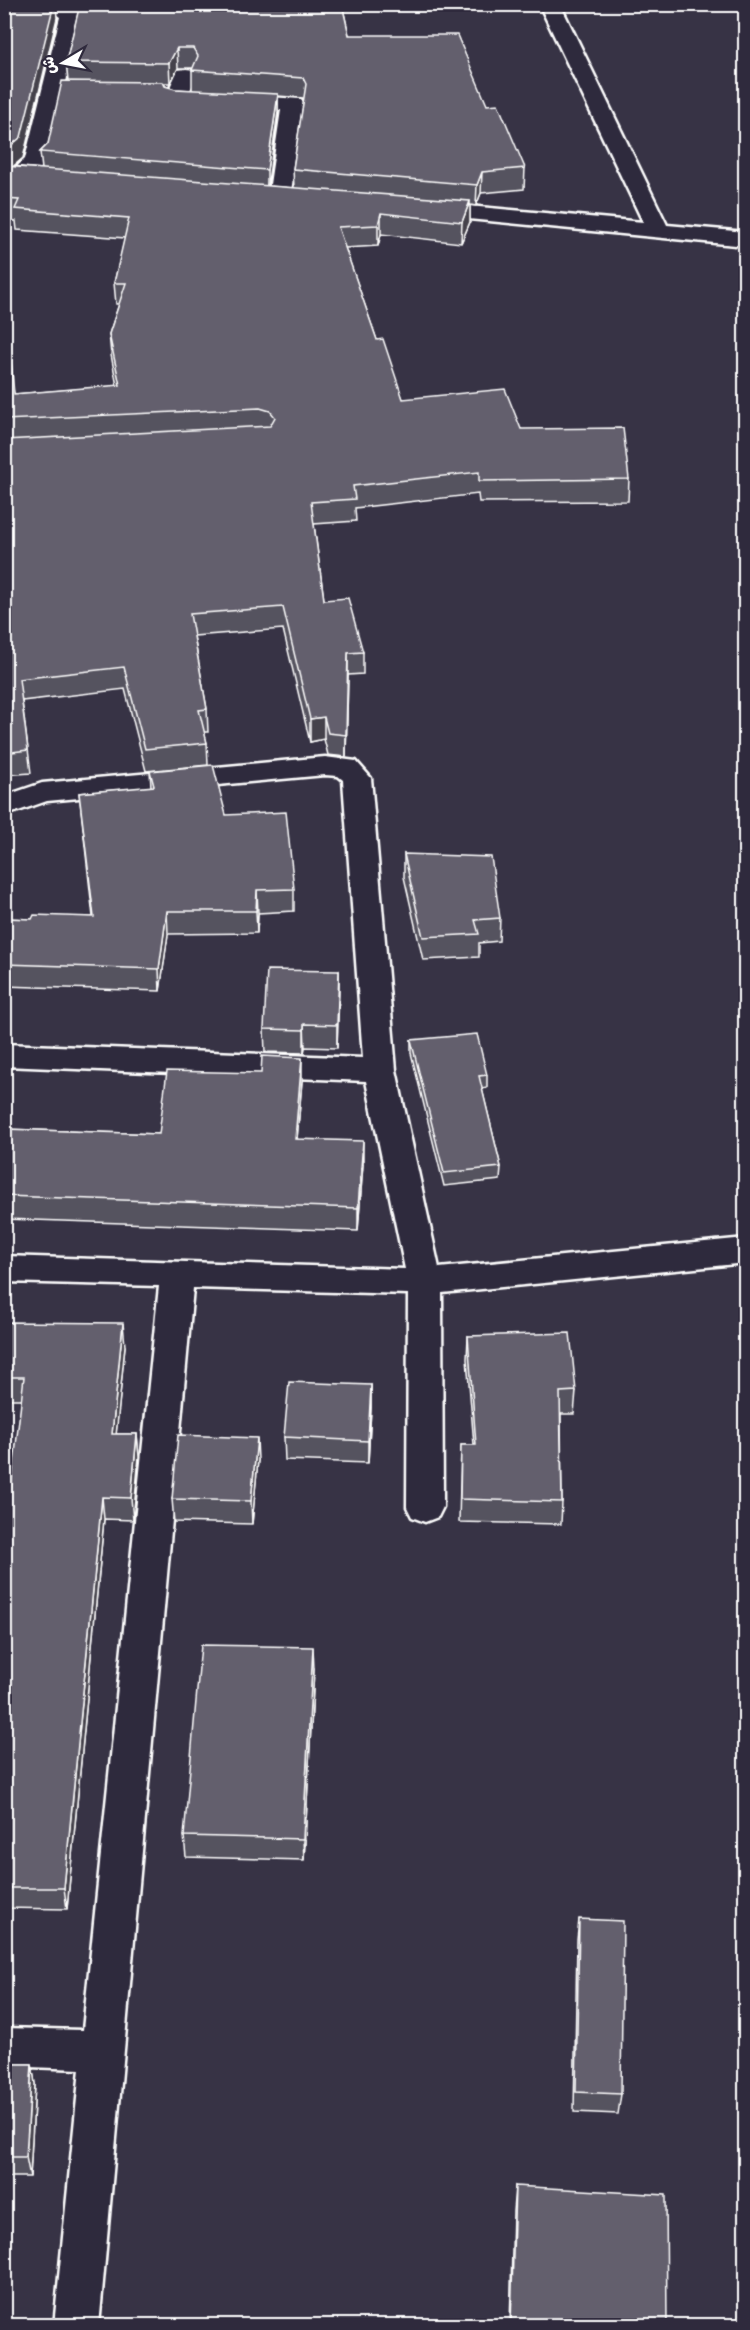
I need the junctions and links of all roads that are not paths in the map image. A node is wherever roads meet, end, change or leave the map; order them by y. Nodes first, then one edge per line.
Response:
1 (52, 4) edge
2 (549, 4) edge
3 (51, 90) junction
4 (74, 91) edge
5 (155, 92) edge
6 (10, 178) edge
7 (52, 181) edge
8 (256, 196) edge
9 (279, 198) junction
10 (303, 200) edge
11 (406, 208) edge
12 (658, 230) junction
13 (746, 239) edge
14 (4, 807) edge
15 (4, 1055) edge
16 (380, 1070) junction
17 (746, 1250) edge
18 (4, 1269) edge
19 (177, 1274) junction
20 (425, 1281) junction
21 (425, 1507) dead end
22 (4, 2047) edge
23 (102, 2050) junction
24 (76, 2325) edge

1 - 3 street
2 - 12 street
3 - 4 street
3 - 6 street
5 - 9 street
6 - 7 street
8 - 9 street
9 - 10 street
11 - 12 street
12 - 13 street
14 - 16 street
15 - 16 street
16 - 20 street
17 - 20 street
18 - 19 street
19 - 20 street
19 - 23 street
20 - 21 street
22 - 23 street
23 - 24 street

